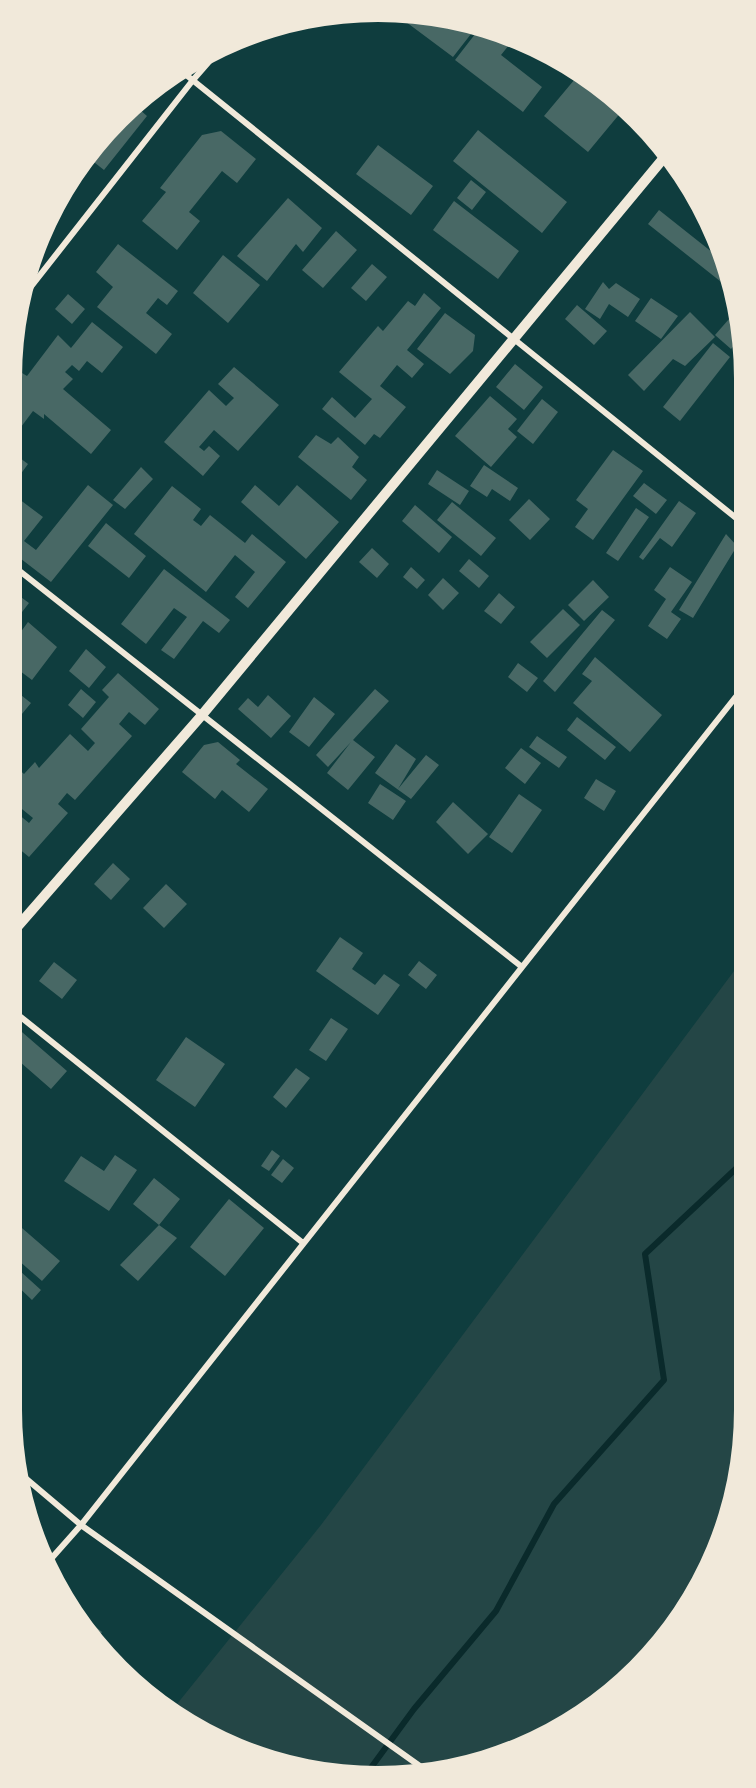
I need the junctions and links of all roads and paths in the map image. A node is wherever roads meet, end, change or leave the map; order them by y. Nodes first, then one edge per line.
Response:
1 (203, 68) edge
2 (189, 77) edge
3 (193, 80) junction
4 (660, 162) edge
5 (37, 279) edge
6 (514, 339) junction
7 (734, 516) edge
8 (22, 573) edge
9 (734, 699) edge
10 (202, 715) junction
11 (22, 922) edge
12 (522, 967) junction
13 (22, 1018) edge
14 (303, 1243) junction
15 (30, 1482) edge
16 (81, 1525) junction
17 (54, 1555) edge
18 (415, 1763) edge

1 - 3 street
2 - 3 street
3 - 5 street
3 - 6 street
4 - 6 street
6 - 7 street
6 - 10 street
8 - 10 street
9 - 12 street
10 - 11 street
10 - 12 street
12 - 14 street
13 - 14 street
14 - 16 street
15 - 16 street
16 - 17 street
16 - 18 street

